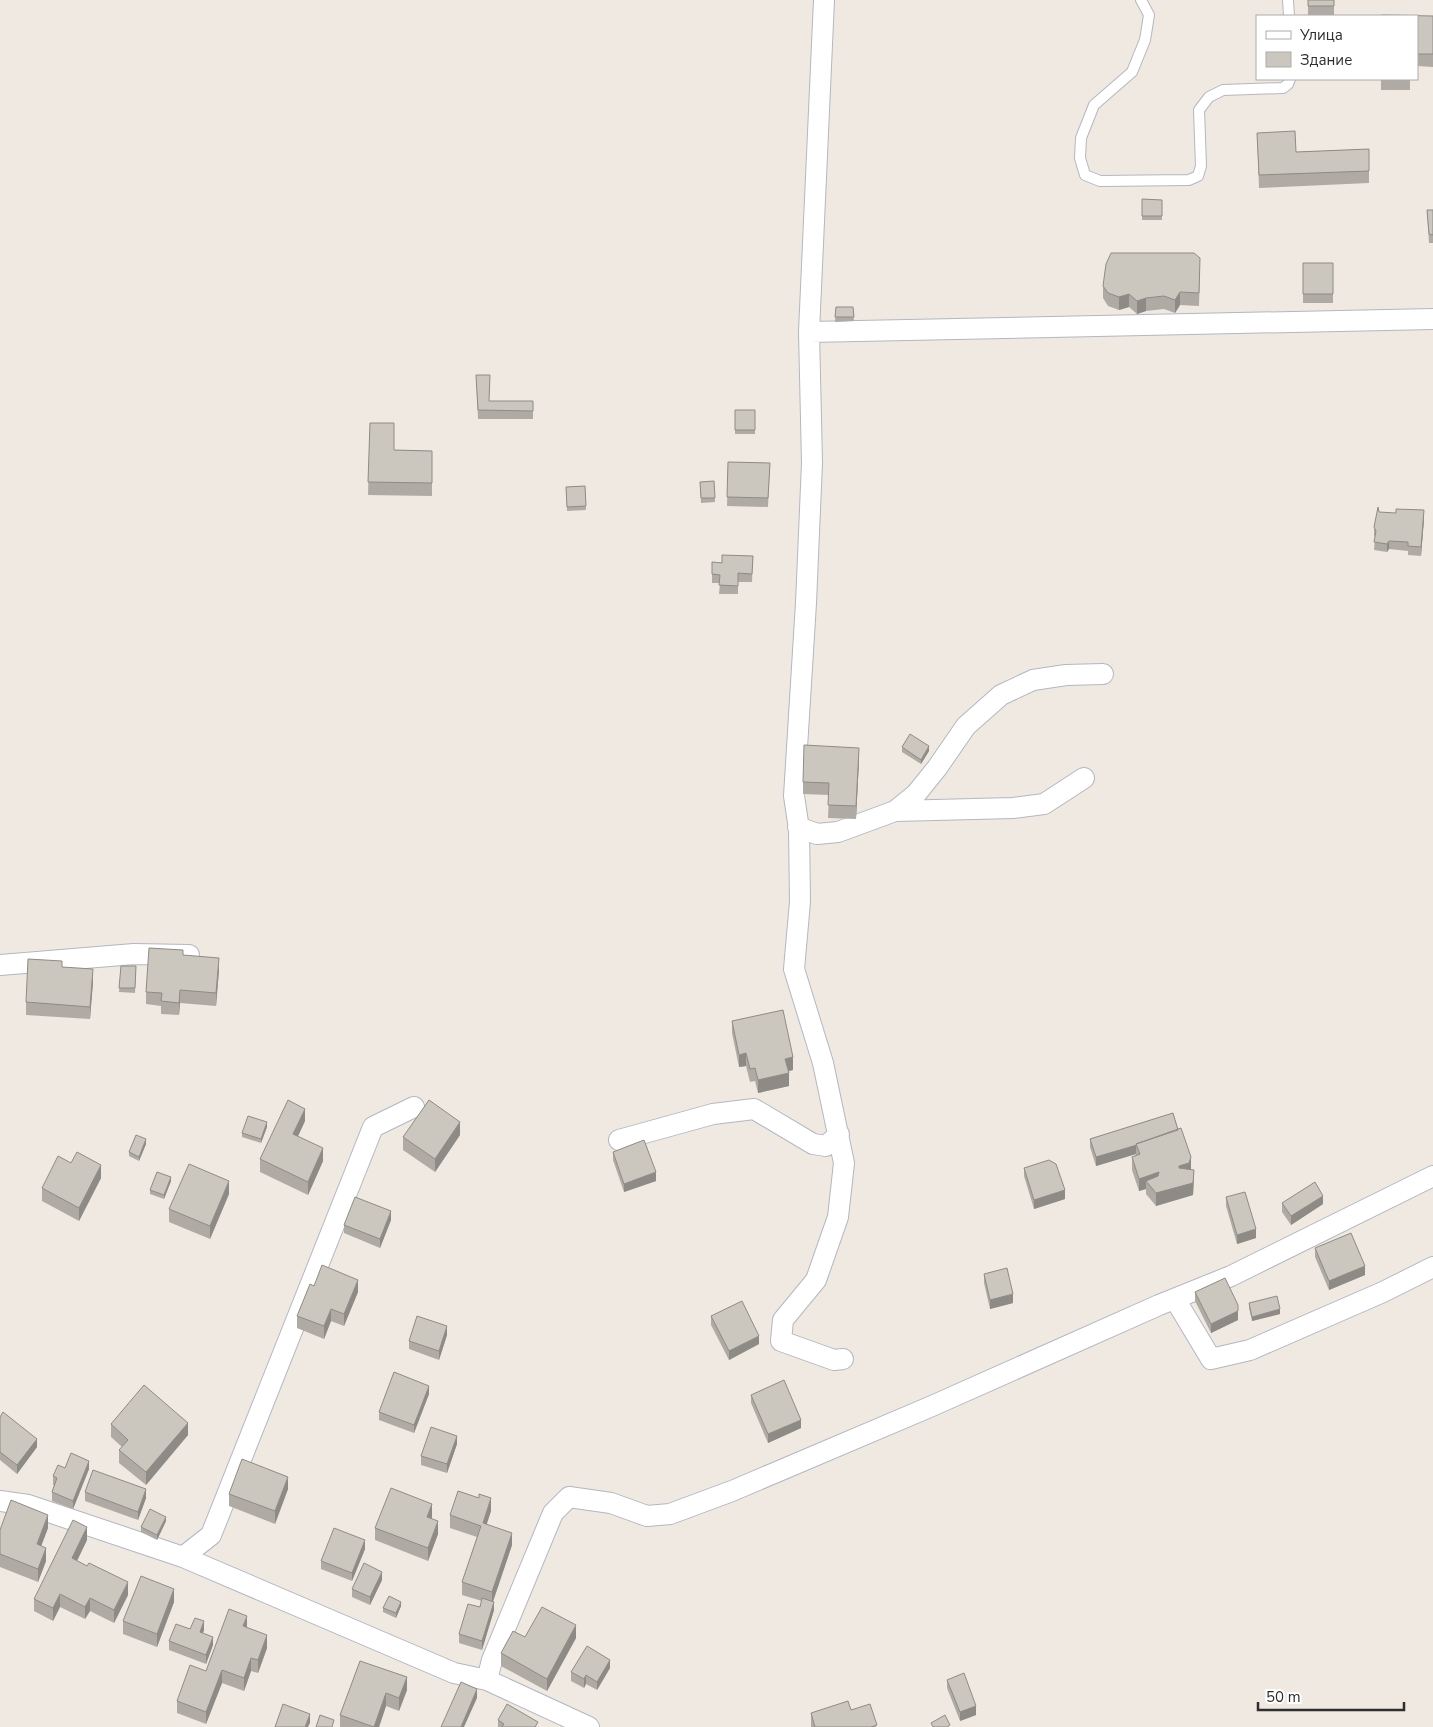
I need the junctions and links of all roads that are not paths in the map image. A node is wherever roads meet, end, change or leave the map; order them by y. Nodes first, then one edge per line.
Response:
1 (824, 0) edge
2 (1141, 0) edge
3 (1288, 0) edge
4 (1289, 15) edge
5 (1290, 80) edge
6 (1433, 319) edge
7 (809, 332) junction
8 (1103, 674) dead end
9 (1084, 778) dead end
10 (895, 811) junction
11 (798, 827) junction
12 (189, 955) edge
13 (0, 966) edge
14 (414, 1107) dead end
15 (838, 1134) junction
16 (620, 1140) dead end
17 (1433, 1176) edge
18 (1433, 1267) edge
19 (1175, 1299) junction
20 (843, 1359) dead end
21 (0, 1501) edge
22 (183, 1557) junction
23 (487, 1680) junction
24 (588, 1727) edge

1 - 7 street
2 - 5 lane
3 - 4 lane
6 - 7 street
7 - 11 street
8 - 10 street
9 - 10 street
10 - 11 street
11 - 15 street
12 - 13 street
14 - 22 street
15 - 16 street
15 - 20 street
17 - 19 street
18 - 19 street
19 - 23 street
21 - 22 street
22 - 23 street
23 - 24 street

